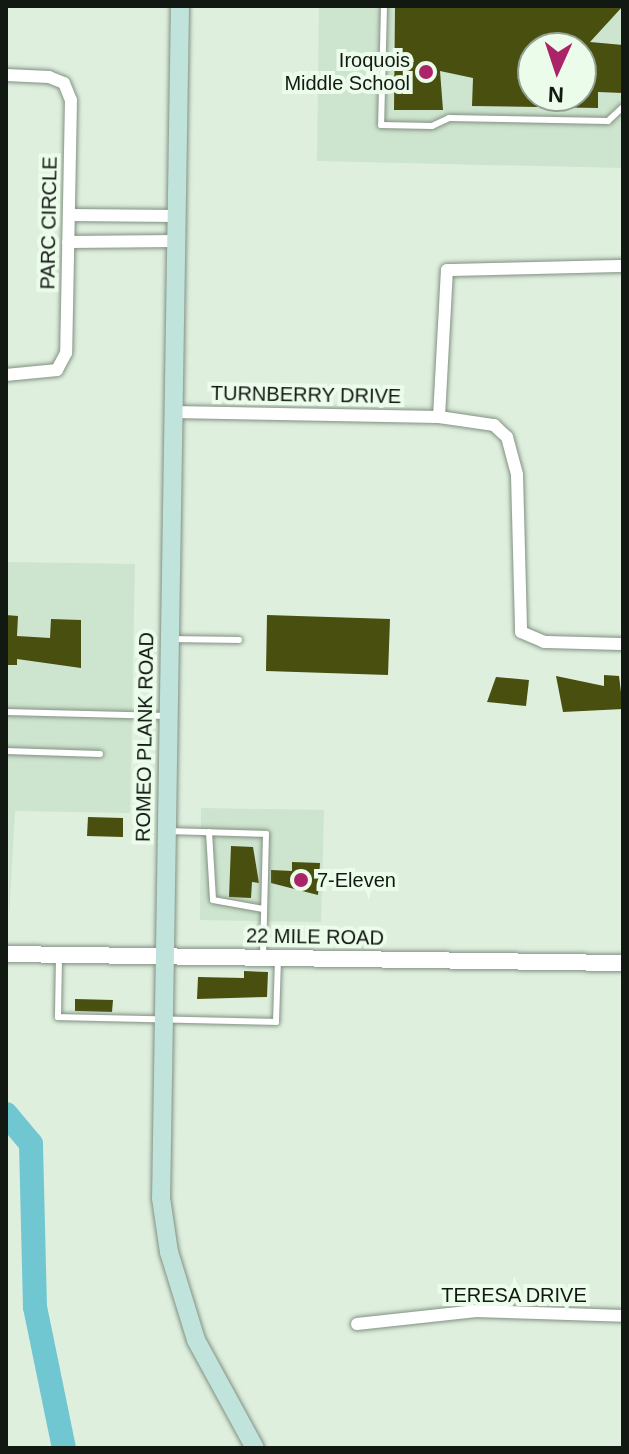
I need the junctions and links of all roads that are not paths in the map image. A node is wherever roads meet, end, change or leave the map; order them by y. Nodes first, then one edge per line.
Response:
1 (180, 6) edge
2 (384, 6) edge
3 (6, 75) edge
4 (623, 107) edge
5 (69, 215) junction
6 (176, 216) junction
7 (176, 241) junction
8 (68, 242) junction
9 (623, 266) edge
10 (6, 375) edge
11 (173, 412) junction
12 (439, 417) junction
13 (169, 639) junction
14 (239, 640) dead end
15 (623, 644) edge
16 (6, 712) edge
17 (167, 716) junction
18 (6, 751) edge
19 (100, 754) dead end
20 (165, 831) junction
21 (209, 832) junction
22 (263, 909) junction
23 (6, 954) edge
24 (163, 954) junction
25 (59, 955) junction
26 (271, 955) junction
27 (623, 963) edge
28 (162, 1018) junction
29 (623, 1316) edge
30 (357, 1324) dead end
31 (255, 1448) edge

1 - 6 main road, ROMEO PLANK ROAD
2 - 4 lane
3 - 5 street, PARC CIRCLE
5 - 6 street
5 - 8 street, PARC CIRCLE
6 - 7 main road, ROMEO PLANK ROAD
7 - 8 street
7 - 11 main road, ROMEO PLANK ROAD
8 - 10 street, PARC CIRCLE
9 - 12 street
11 - 12 street, TURNBERRY DRIVE
11 - 13 main road, ROMEO PLANK ROAD
12 - 15 street, TURNBERRY DRIVE
13 - 14 lane
13 - 17 main road, ROMEO PLANK ROAD
16 - 17 lane
17 - 20 main road, ROMEO PLANK ROAD
18 - 19 lane
20 - 21 lane
20 - 24 main road, ROMEO PLANK ROAD
21 - 22 lane
21 - 22 lane
22 - 26 lane
23 - 25 street, 22 MILE ROAD
24 - 25 street, 22 MILE ROAD
24 - 26 street, 22 MILE ROAD
24 - 28 main road, ROMEO PLANK ROAD
25 - 28 lane
26 - 27 street, 22 MILE ROAD
26 - 28 lane
28 - 31 main road, ROMEO PLANK ROAD
29 - 30 street, TERESA DRIVE

